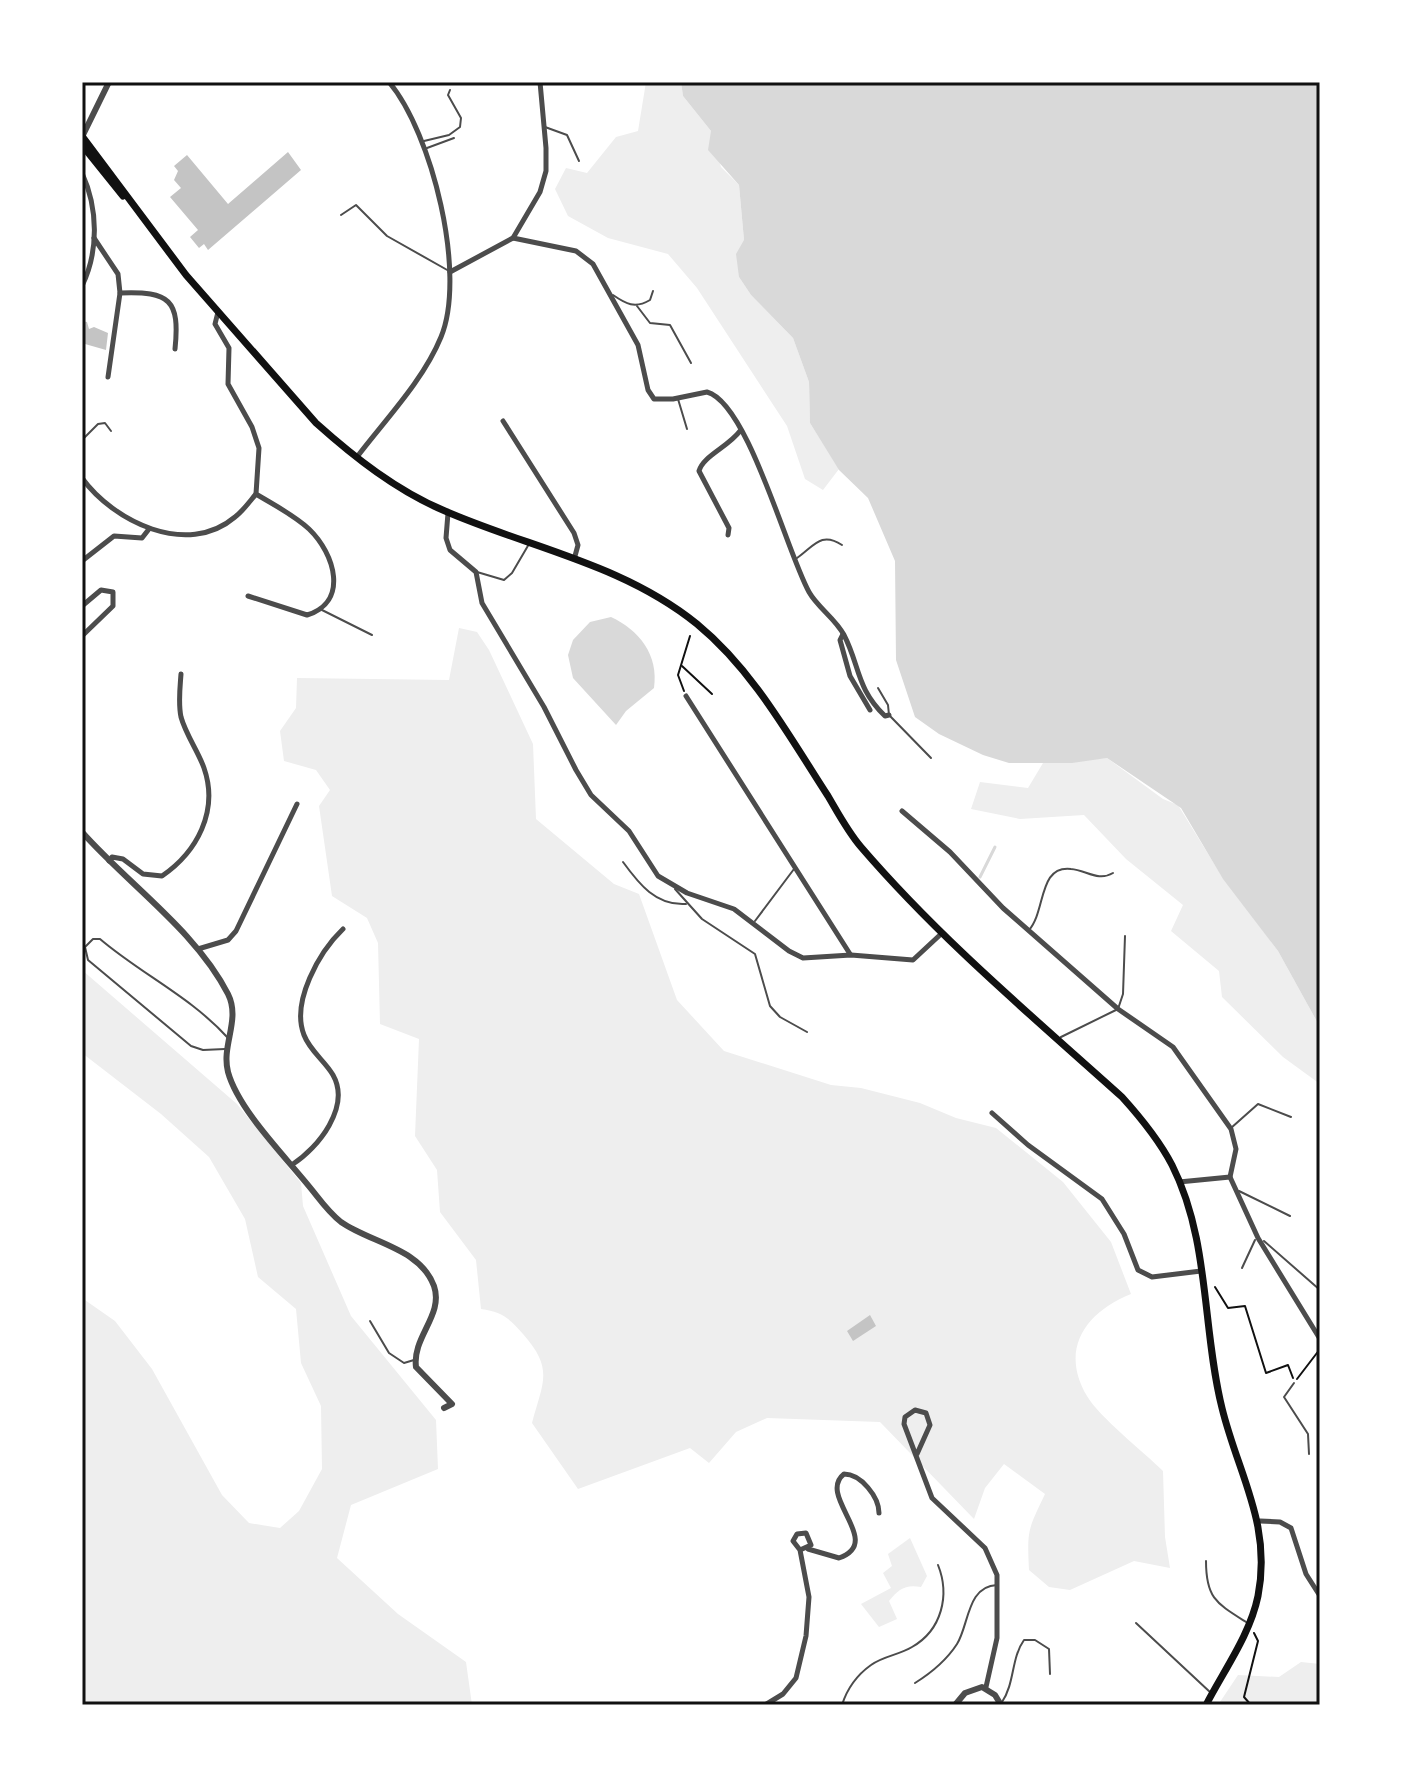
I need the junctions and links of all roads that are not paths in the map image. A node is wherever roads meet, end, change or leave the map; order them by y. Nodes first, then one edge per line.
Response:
1 (109, 82) edge
2 (389, 82) edge
3 (540, 82) edge
4 (450, 90) dead end
5 (544, 127) junction
6 (82, 136) edge
7 (454, 138) dead end
8 (423, 140) junction
9 (82, 145) edge
10 (427, 148) junction
11 (579, 161) dead end
12 (82, 173) edge
13 (131, 203) junction
14 (341, 215) dead end
15 (94, 238) junction
16 (513, 238) junction
17 (450, 272) junction
18 (82, 286) edge
19 (653, 291) dead end
20 (120, 293) junction
21 (612, 294) junction
22 (637, 306) junction
23 (218, 312) junction
24 (175, 349) dead end
25 (691, 363) dead end
26 (108, 377) dead end
27 (678, 398) junction
28 (503, 421) dead end
29 (687, 429) dead end
30 (111, 431) dead end
31 (740, 431) junction
32 (82, 440) edge
33 (357, 457) junction
34 (82, 478) edge
35 (256, 494) junction
36 (448, 513) junction
37 (149, 529) junction
38 (728, 535) dead end
39 (530, 541) junction
40 (842, 545) dead end
41 (575, 556) junction
42 (796, 559) junction
43 (82, 561) edge
44 (476, 572) junction
45 (248, 596) dead end
46 (82, 606) edge
47 (322, 610) junction
48 (843, 634) junction
49 (372, 635) dead end
50 (82, 636) edge
51 (181, 674) dead end
52 (878, 688) dead end
53 (686, 696) road end
54 (870, 710) dead end
55 (889, 715) junction
56 (931, 758) dead end
57 (297, 804) dead end
58 (902, 811) dead end
59 (82, 832) edge
60 (109, 862) junction
61 (623, 862) dead end
62 (795, 868) junction
63 (1113, 873) dead end
64 (675, 888) junction
65 (687, 904) junction
66 (754, 923) junction
67 (343, 929) dead end
68 (1029, 930) junction
69 (941, 934) junction
70 (1125, 936) dead end
71 (198, 949) junction
72 (851, 955) junction
73 (1118, 1009) junction
74 (807, 1032) dead end
75 (229, 1039) junction
76 (1057, 1040) junction
77 (228, 1047) junction
78 (992, 1113) dead end
79 (1291, 1117) dead end
80 (1231, 1129) junction
81 (293, 1164) junction
82 (1230, 1177) junction
83 (1179, 1182) junction
84 (1239, 1191) junction
85 (1290, 1216) dead end
86 (1258, 1238) junction
87 (1242, 1268) dead end
88 (1201, 1271) junction
89 (1320, 1290) edge
90 (370, 1321) dead end
91 (1320, 1339) edge
92 (415, 1360) junction
93 (1294, 1383) road end
94 (444, 1408) dead end
95 (917, 1454) junction
96 (1309, 1454) dead end
97 (879, 1513) dead end
98 (1260, 1521) junction
99 (808, 1549) junction
100 (800, 1550) junction
101 (1206, 1561) dead end
102 (938, 1565) dead end
103 (998, 1586) junction
104 (1320, 1596) edge
105 (1136, 1623) dead end
106 (1250, 1625) junction
107 (1050, 1674) dead end
108 (915, 1683) dead end
109 (986, 1687) junction
110 (1212, 1694) junction
111 (1001, 1704) edge
112 (765, 1705) edge
113 (842, 1705) edge
114 (955, 1705) edge
115 (1206, 1705) edge

1 - 6 street
2 - 8 street
3 - 5 street
4 - 8 lane
5 - 11 lane
5 - 16 street
6 - 13 main road
7 - 10 lane
8 - 10 street
9 - 13 main road
10 - 17 street
12 - 15 street
13 - 23 main road
14 - 17 lane
15 - 18 street
15 - 20 street
16 - 17 street
16 - 21 street
17 - 33 street
19 - 22 lane
20 - 24 street
20 - 26 street
21 - 22 lane
21 - 27 street
22 - 25 lane
23 - 33 main road
23 - 35 street
27 - 29 lane
27 - 31 street
28 - 41 street
30 - 32 lane
31 - 38 street
31 - 42 street
33 - 36 main road
34 - 37 street
35 - 37 street
35 - 47 street
36 - 39 main road
36 - 44 street
37 - 43 street
39 - 41 main road
39 - 44 lane
40 - 42 lane
41 - 69 main road
42 - 48 street
44 - 64 street
45 - 47 street
46 - 50 street
47 - 49 lane
48 - 54 street
48 - 55 street
51 - 60 street
52 - 55 lane
53 - 62 street
55 - 56 lane
57 - 71 street
58 - 68 street
59 - 60 street
60 - 71 street
61 - 65 lane
62 - 66 lane
62 - 72 street
63 - 68 lane
64 - 65 lane
64 - 66 street
65 - 74 lane
66 - 72 street
67 - 81 street
68 - 73 street
69 - 72 street
69 - 76 main road
70 - 73 lane
71 - 75 street
73 - 76 lane
73 - 80 street
75 - 77 street
75 - 77 lane
76 - 83 main road
77 - 81 street
78 - 88 street
79 - 80 lane
80 - 82 street
81 - 92 street
82 - 83 street
82 - 84 street
83 - 88 main road
84 - 85 lane
84 - 86 street
86 - 87 lane
86 - 89 lane
86 - 91 street
88 - 98 main road
90 - 92 lane
92 - 94 street
93 - 96 lane
95 - 95 street
95 - 103 street
97 - 99 street
98 - 104 street
98 - 106 main road
99 - 100 street
99 - 100 street
100 - 112 street
101 - 106 lane
102 - 113 lane
103 - 108 lane
103 - 109 street
105 - 110 lane
106 - 110 main road
107 - 111 lane
109 - 111 street
109 - 114 street
110 - 115 main road

